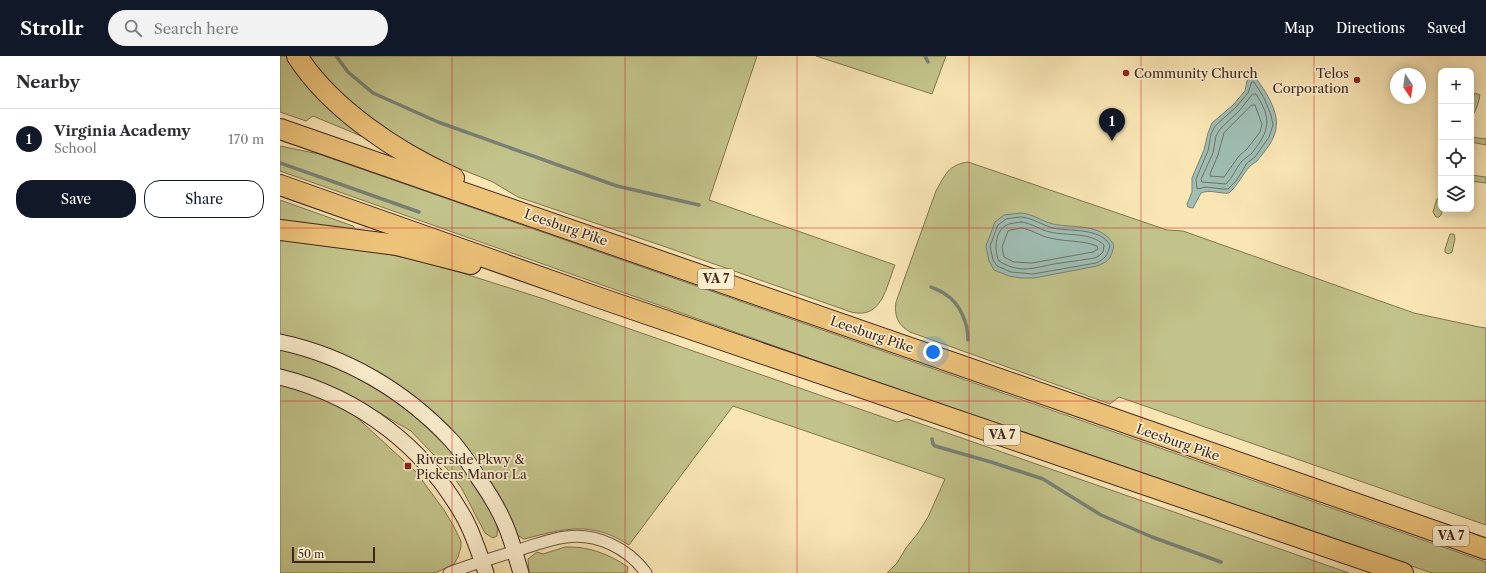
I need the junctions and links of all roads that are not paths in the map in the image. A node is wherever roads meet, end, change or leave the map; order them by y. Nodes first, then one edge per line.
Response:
1 (297, 56) edge
2 (280, 129) edge
3 (280, 185) edge
4 (555, 222) junction
5 (280, 230) edge
6 (600, 298) junction
7 (280, 342) edge
8 (280, 377) edge
9 (1416, 524) junction
10 (1486, 539) edge
11 (1486, 548) edge
12 (514, 551) junction
13 (484, 567) edge
14 (449, 573) edge
15 (521, 573) edge
16 (646, 573) edge
17 (1403, 573) edge

1 - 4 highway
2 - 4 highway, Leesburg Pike / VA 7
3 - 6 highway, VA 7
4 - 9 highway, Leesburg Pike / VA 7
5 - 6 highway
6 - 17 highway, VA 7
7 - 12 main road
8 - 13 main road
9 - 10 highway
9 - 11 highway, Leesburg Pike / VA 7
12 - 13 street
12 - 15 main road
12 - 16 street
13 - 14 street

